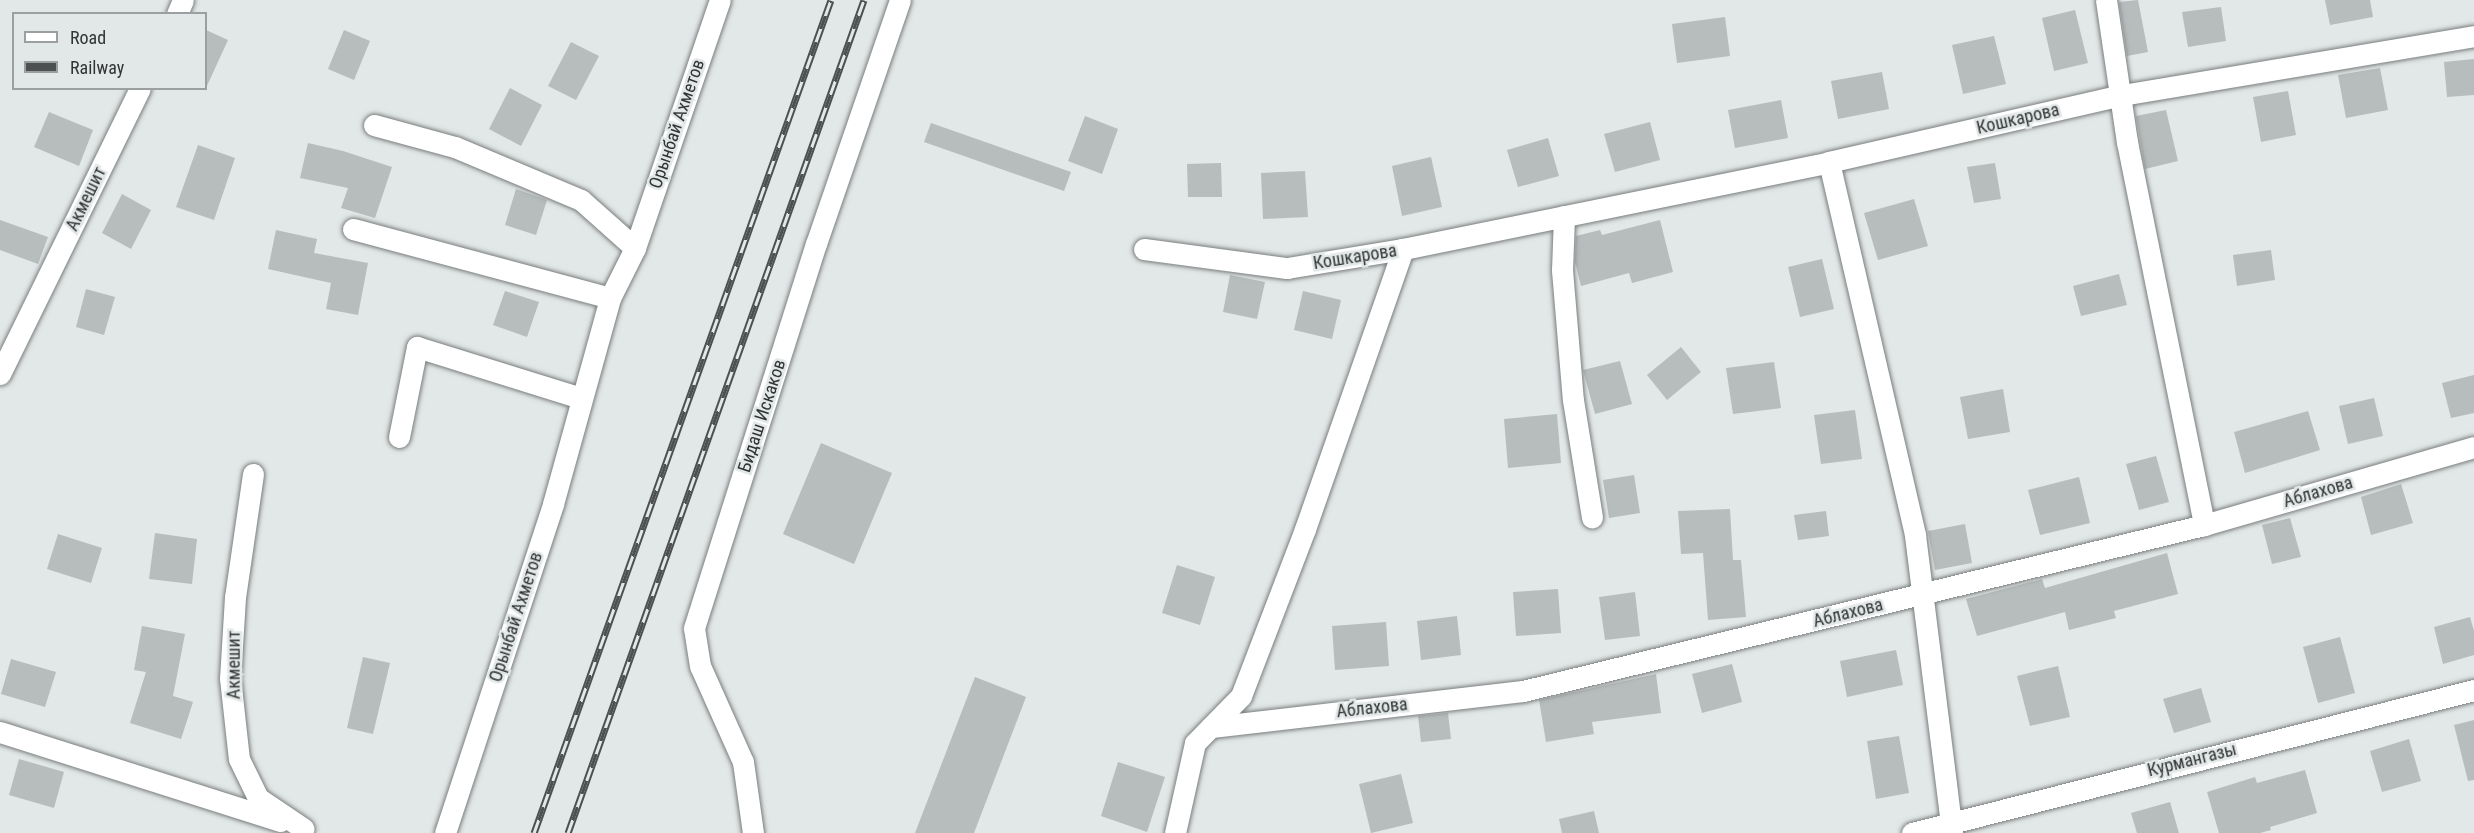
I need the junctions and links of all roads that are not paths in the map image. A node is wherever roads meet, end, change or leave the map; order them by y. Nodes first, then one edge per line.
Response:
1 (720, 0) edge
2 (900, 0) edge
3 (2106, 0) edge
4 (2474, 36) edge
5 (139, 90) edge
6 (2122, 95) junction
7 (374, 125) dead end
8 (1829, 162) junction
9 (1564, 216) junction
10 (353, 229) dead end
11 (635, 248) junction
12 (1144, 249) dead end
13 (1403, 249) junction
14 (610, 298) junction
15 (0, 374) edge
16 (581, 398) junction
17 (399, 437) dead end
18 (2474, 447) edge
19 (253, 474) dead end
20 (1592, 517) dead end
21 (2204, 525) junction
22 (1922, 595) junction
23 (2474, 690) edge
24 (1211, 727) junction
25 (0, 732) edge
26 (1951, 828) edge
27 (308, 831) edge
28 (445, 833) edge
29 (753, 833) edge
30 (1174, 833) edge
31 (1912, 833) edge

1 - 11 street, Орынбай Ахметов
2 - 29 street, Бидаш Искаков
3 - 6 street
4 - 6 street, Кошкарова
5 - 15 street, Акмешит
6 - 8 street, Кошкарова
6 - 21 street
7 - 11 street
8 - 9 street, Кошкарова
8 - 22 street
9 - 13 street, Кошкарова
9 - 20 street
10 - 14 street
11 - 14 street, Орынбай Ахметов
12 - 13 street, Кошкарова
13 - 24 street
14 - 16 street, Орынбай Ахметов
16 - 17 street
16 - 28 street, Орынбай Ахметов
18 - 21 street, Аблахова
19 - 27 street, Акмешит
21 - 22 street, Аблахова
22 - 24 street, Аблахова
22 - 26 street
23 - 26 street, Курмангазы
24 - 30 street
25 - 27 street, Акмешит
26 - 31 street, Курмангазы

